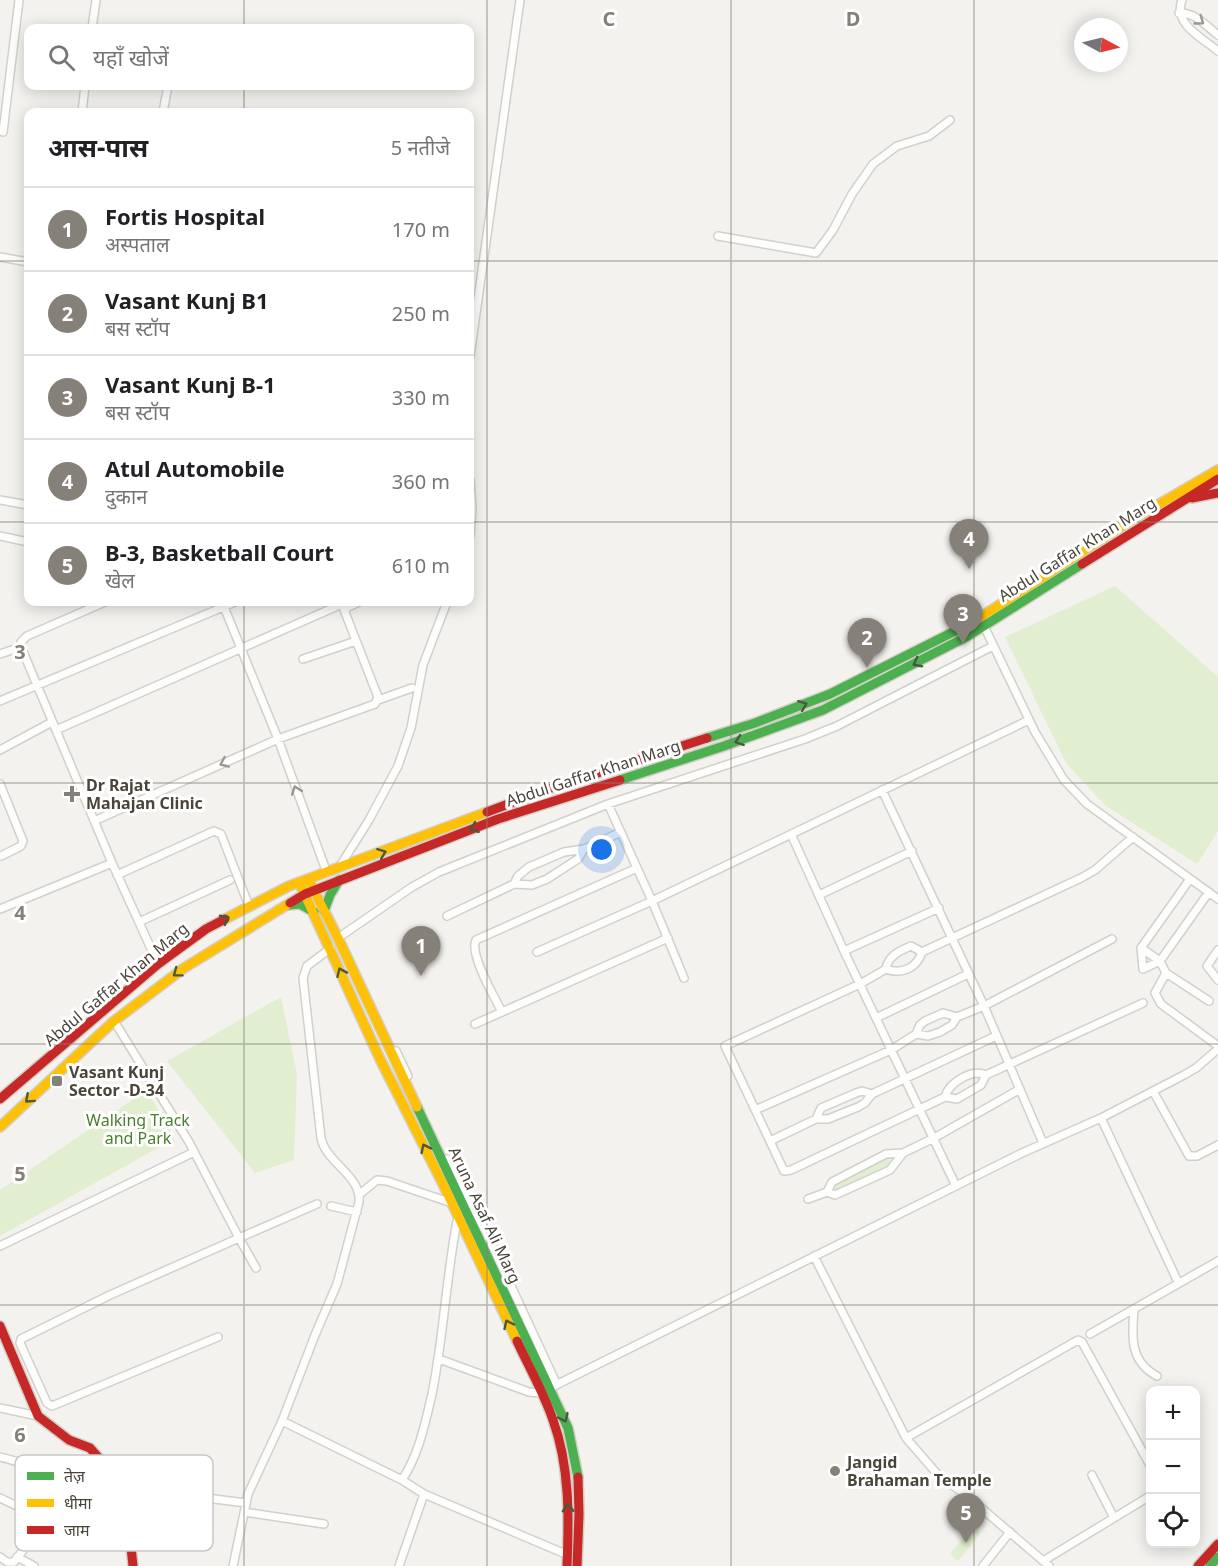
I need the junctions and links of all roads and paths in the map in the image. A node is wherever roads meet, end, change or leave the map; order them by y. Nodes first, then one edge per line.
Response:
1 (19, 0) edge
2 (96, 0) edge
3 (520, 0) edge
4 (1182, 0) edge
5 (1179, 13) junction
6 (93, 24) edge
7 (1218, 35) edge
8 (1218, 51) edge
9 (85, 90) edge
10 (167, 90) edge
11 (82, 108) edge
12 (164, 108) edge
13 (950, 120) dead end
14 (3, 132) dead end
15 (718, 236) dead end
16 (0, 257) edge
17 (24, 261) edge
18 (474, 301) edge
19 (1218, 470) edge
20 (1218, 479) edge
21 (1218, 493) edge
22 (1186, 499) junction
23 (0, 500) edge
24 (24, 504) edge
25 (0, 536) edge
26 (24, 541) edge
27 (96, 606) edge
28 (218, 606) edge
29 (224, 606) edge
30 (341, 606) edge
31 (343, 606) edge
32 (445, 606) edge
33 (984, 626) junction
34 (356, 641) junction
35 (993, 646) junction
36 (21, 647) junction
37 (241, 649) junction
38 (0, 654) edge
39 (303, 659) dead end
40 (38, 686) junction
41 (412, 688) dead end
42 (378, 700) junction
43 (0, 701) edge
44 (1029, 720) junction
45 (52, 722) junction
46 (56, 730) junction
47 (278, 739) junction
48 (0, 750) edge
49 (0, 784) edge
50 (882, 790) junction
51 (3, 800) edge
52 (608, 804) junction
53 (94, 821) junction
54 (621, 832) junction
55 (791, 834) junction
56 (1133, 837) junction
57 (584, 849) junction
58 (912, 851) junction
59 (1, 856) edge
60 (112, 863) junction
61 (637, 868) junction
62 (338, 869) junction
63 (327, 873) junction
64 (117, 875) junction
65 (1190, 879) junction
66 (230, 880) dead end
67 (304, 880) junction
68 (339, 880) junction
69 (514, 884) junction
70 (309, 892) junction
71 (1209, 892) junction
72 (819, 895) junction
73 (1218, 899) edge
74 (652, 901) junction
75 (249, 906) junction
76 (279, 908) junction
77 (939, 908) junction
78 (0, 909) edge
79 (319, 912) junction
80 (447, 916) dead end
81 (139, 922) junction
82 (338, 938) junction
83 (668, 938) junction
84 (952, 938) junction
85 (1112, 939) dead end
86 (331, 948) junction
87 (1141, 948) junction
88 (1218, 950) edge
89 (844, 951) junction
90 (537, 952) dead end
91 (922, 952) junction
92 (1160, 961) junction
93 (158, 964) junction
94 (886, 969) junction
95 (1166, 973) junction
96 (968, 974) junction
97 (684, 978) dead end
98 (1218, 980) edge
99 (860, 984) junction
100 (1209, 1001) dead end
101 (1143, 1004) dead end
102 (984, 1006) junction
103 (501, 1011) junction
104 (957, 1017) junction
105 (876, 1018) junction
106 (114, 1021) junction
107 (475, 1024) dead end
108 (916, 1034) junction
109 (996, 1036) junction
110 (1218, 1047) edge
111 (891, 1050) junction
112 (396, 1051) dead end
113 (1009, 1063) junction
114 (986, 1075) junction
115 (906, 1079) junction
116 (1020, 1089) junction
117 (1153, 1091) junction
118 (872, 1094) junction
119 (945, 1097) junction
120 (0, 1100) edge
121 (920, 1109) junction
122 (755, 1110) junction
123 (1101, 1118) junction
124 (816, 1119) junction
125 (0, 1127) edge
126 (934, 1138) junction
127 (770, 1141) junction
128 (1043, 1143) junction
129 (1218, 1145) edge
130 (194, 1152) junction
131 (903, 1153) junction
132 (956, 1185) junction
133 (827, 1192) junction
134 (360, 1194) junction
135 (808, 1199) dead end
136 (452, 1203) junction
137 (318, 1204) dead end
138 (330, 1206) dead end
139 (357, 1212) junction
140 (458, 1216) junction
141 (239, 1238) junction
142 (0, 1246) edge
143 (814, 1256) junction
144 (1218, 1261) edge
145 (256, 1268) dead end
146 (1178, 1282) junction
147 (1134, 1309) junction
148 (0, 1326) edge
149 (1090, 1334) dead end
150 (218, 1337) dead end
151 (439, 1359) junction
152 (1157, 1376) dead end
153 (549, 1389) junction
154 (0, 1408) edge
155 (38, 1416) junction
156 (282, 1421) junction
157 (906, 1438) junction
158 (97, 1455) edge
159 (0, 1457) edge
160 (1146, 1458) edge
161 (15, 1461) edge
162 (1092, 1475) dead end
163 (402, 1480) junction
164 (423, 1494) junction
165 (0, 1497) edge
166 (1146, 1498) edge
167 (213, 1499) edge
168 (246, 1503) junction
169 (15, 1504) edge
170 (244, 1512) junction
171 (1114, 1518) junction
172 (324, 1524) dead end
173 (1010, 1532) junction
174 (1218, 1544) edge
175 (22, 1551) edge
176 (132, 1551) edge
177 (568, 1555) junction
178 (0, 1557) edge
179 (17, 1557) junction
180 (1218, 1557) edge
181 (1043, 1560) junction
182 (34, 1566) edge
183 (133, 1566) edge
184 (233, 1566) edge
185 (399, 1566) edge
186 (567, 1566) edge
187 (577, 1566) edge
188 (982, 1566) edge
189 (1049, 1566) edge
190 (1198, 1566) edge
191 (1210, 1566) edge

1 - 14 street
2 - 6 street
3 - 18 street
4 - 5 street
5 -> 7 street
5 - 8 street
9 - 11 street
10 - 12 street
13 - 15 street
16 - 17 street
62 -> 19 main road, Abdul Gaffar Khan Marg
20 - 22 main road, Abdul Gaffar Khan Marg
21 - 22 main road
22 - 33 main road, Abdul Gaffar Khan Marg
23 - 24 street
25 - 26 street
27 - 36 street
28 - 40 street
29 - 37 street
30 - 37 street
31 - 34 street
32 - 62 street
33 - 35 street
33 -> 68 main road, Abdul Gaffar Khan Marg
34 - 39 street
34 - 42 street
35 - 44 street
35 - 52 street
36 - 38 street
36 - 40 street
37 - 46 street
37 - 47 street
40 - 43 street
40 - 45 street
41 - 42 street
42 - 47 street
44 - 50 street
44 - 56 street
45 - 46 street
45 - 48 street
46 - 53 street
47 -> 53 street
63 -> 47 street
49 - 51 street
50 - 55 street
50 - 58 street
51 - 59 street
52 - 54 street
52 - 82 street
53 - 60 street
54 - 57 street
54 - 61 street
55 - 72 street
55 - 74 street
56 - 65 street
56 - 84 street
57 - 69 street
57 - 69 street
58 - 72 street
58 - 77 street
60 - 64 street
60 - 78 street
61 - 74 street
61 - 103 street
62 - 63 main road, Abdul Gaffar Khan Marg
63 - 67 main road, Abdul Gaffar Khan Marg
64 - 75 street
64 - 81 street
65 - 71 street
65 - 87 street
66 - 81 street
67 - 70 main road, Aruna Asaf Ali Marg
67 - 75 main road, Abdul Gaffar Khan Marg
68 - 70 main road, Abdul Gaffar Khan Marg
68 - 79 main road
69 - 80 street
70 - 76 main road, Abdul Gaffar Khan Marg
70 - 79 main road, Aruna Asaf Ali Marg
71 - 73 street
71 - 92 street
72 - 89 street
74 - 83 street
74 - 90 street
93 -> 75 main road, Abdul Gaffar Khan Marg
76 - 79 main road
76 -> 106 main road, Abdul Gaffar Khan Marg
77 - 84 street
77 - 89 street
79 - 82 main road, Aruna Asaf Ali Marg
79 - 86 main road, Aruna Asaf Ali Marg
81 - 93 street
82 - 153 main road, Aruna Asaf Ali Marg
83 - 97 street
83 - 103 street
84 - 91 street
84 - 96 street
85 - 102 street
86 - 134 street
136 -> 86 main road, Aruna Asaf Ali Marg
87 - 92 street
87 - 92 street
88 - 98 street
89 - 99 street
91 - 94 street
91 - 94 street
92 - 95 street
93 - 120 main road, Abdul Gaffar Khan Marg
94 - 99 street
95 - 100 street
95 - 110 street
96 - 102 street
96 - 105 street
99 - 105 street
99 - 122 street
101 - 113 street
102 - 104 street
102 - 109 street
103 - 107 street
104 - 108 street
104 - 108 street
105 - 111 street
106 -> 125 main road, Abdul Gaffar Khan Marg
106 - 130 street
108 - 111 street
109 - 113 street
109 - 115 street
110 - 117 street
111 - 115 street
111 - 122 street
112 - 153 street
113 - 114 street
113 - 116 street
114 - 119 street
114 - 119 street
115 - 118 street
115 - 121 street
116 - 126 street
116 - 128 street
117 - 123 street
117 - 129 street
118 - 124 street
118 - 124 street
119 - 121 street
121 - 126 street
121 - 127 street
122 - 127 street
123 - 128 street
123 - 146 street
124 - 127 street
126 - 131 street
126 - 132 street
128 - 132 street
130 - 141 street
130 - 142 street
131 - 133 street
131 - 133 street
132 - 143 street
133 - 135 street
134 - 136 street
134 - 139 street
136 - 140 main road, Aruna Asaf Ali Marg
137 - 141 street
138 - 139 street
139 - 156 street
140 - 151 street
153 -> 140 main road, Aruna Asaf Ali Marg
141 - 145 street
141 - 150 street
143 - 153 street
143 - 157 street
144 - 146 street
146 - 147 street
147 - 149 street
147 - 152 street
148 - 155 main road
151 - 153 street
151 - 163 street
177 -> 153 main road, Aruna Asaf Ali Marg
153 -> 187 main road, Aruna Asaf Ali Marg
154 - 155 street
155 - 158 main road
156 - 163 street
156 - 168 street
157 - 160 street
157 - 173 street
159 - 161 street
162 - 171 street
163 - 164 street
164 - 177 street
164 - 185 street
165 - 169 street
166 - 171 street
167 - 168 street
168 - 170 street
170 - 172 street
170 - 184 street
171 - 181 street
173 - 181 street
173 - 188 street
174 - 190 main road
175 - 179 street
176 - 183 main road
177 - 186 main road, Aruna Asaf Ali Marg
178 - 179 street
179 - 182 street
180 - 191 main road
181 - 189 street

